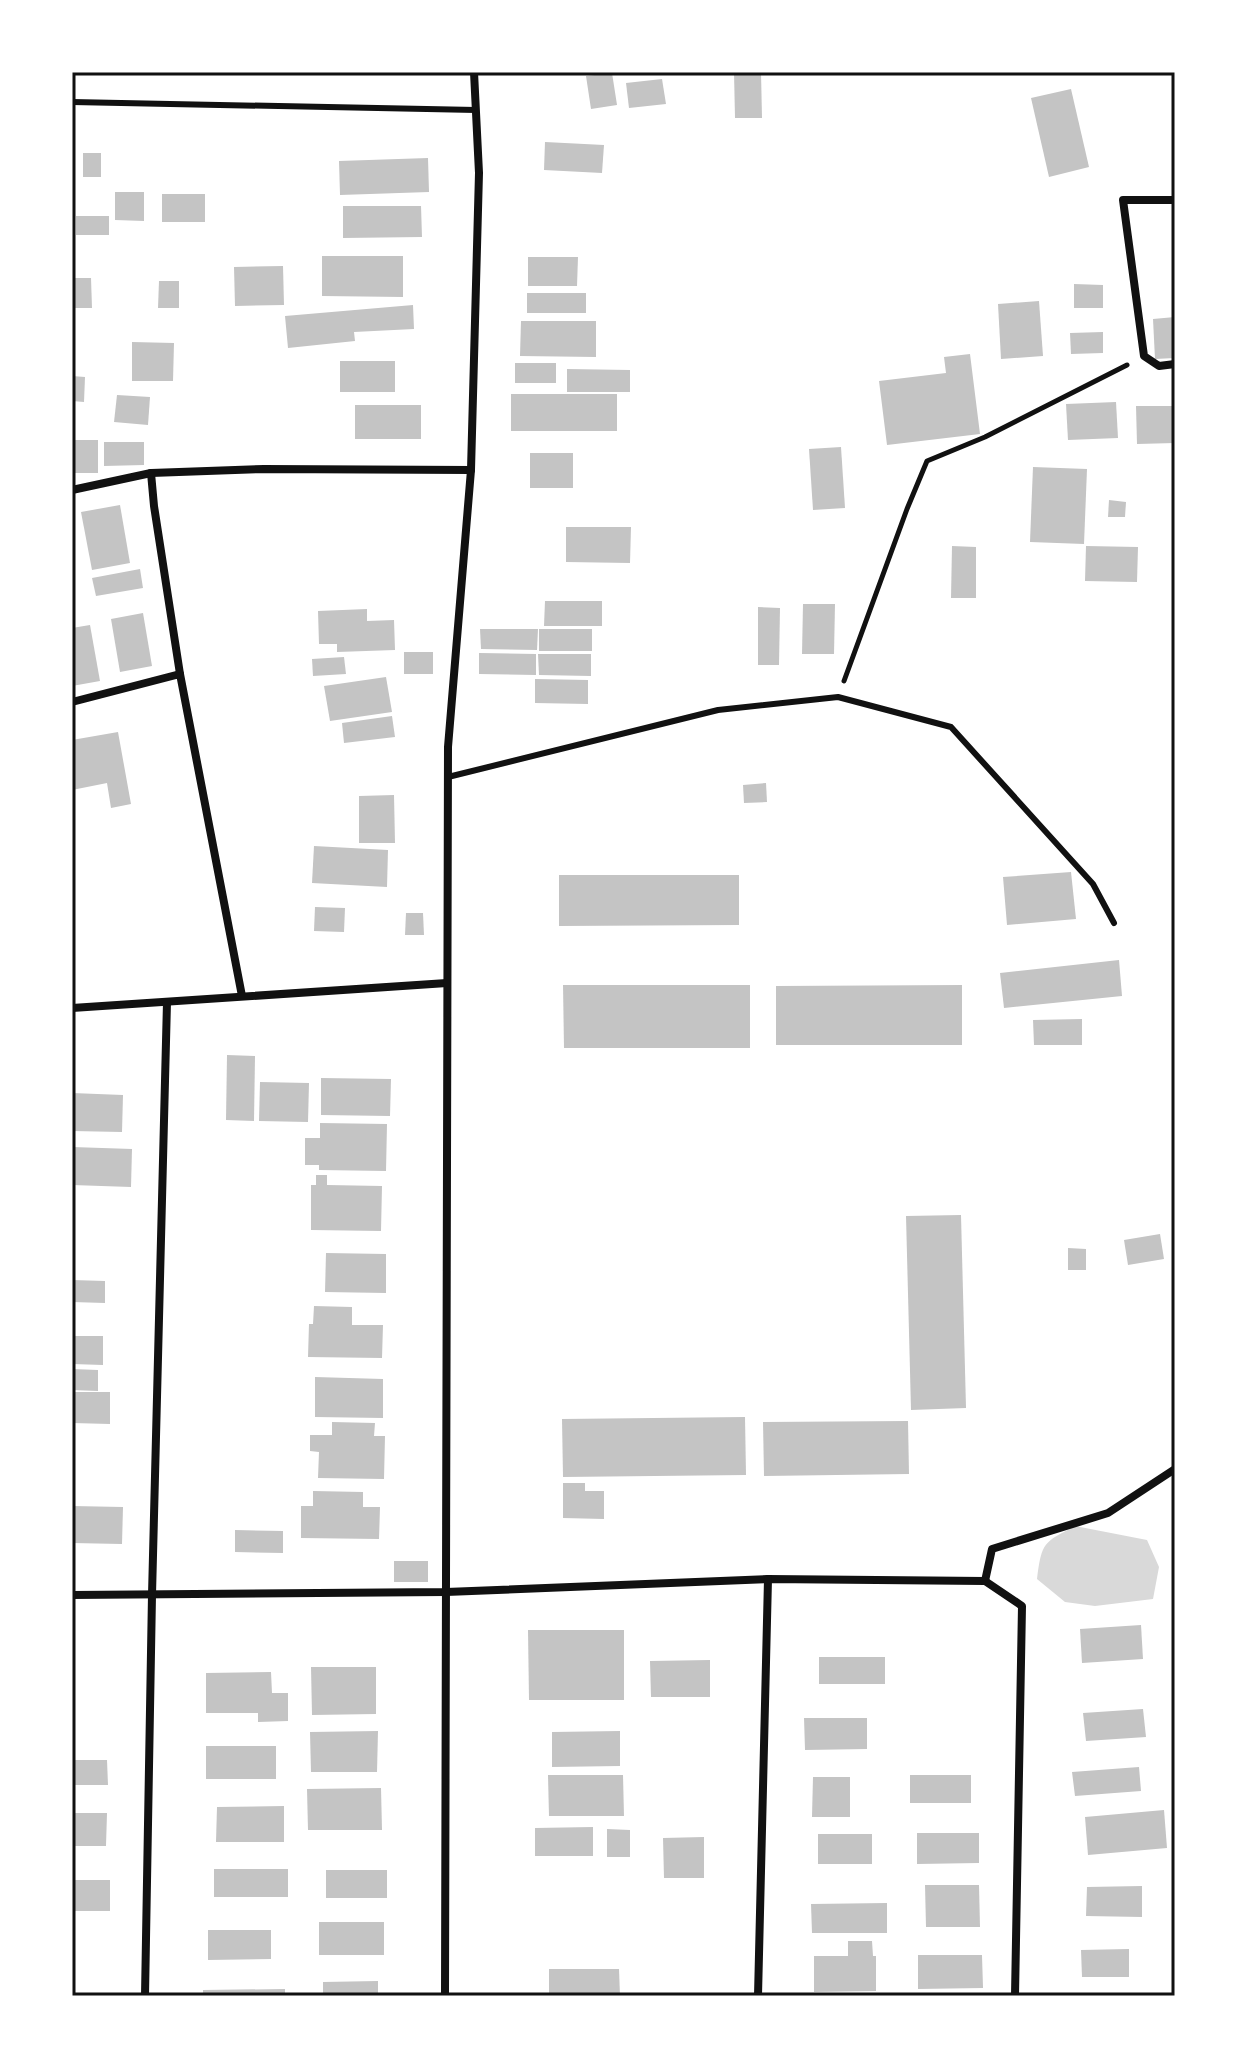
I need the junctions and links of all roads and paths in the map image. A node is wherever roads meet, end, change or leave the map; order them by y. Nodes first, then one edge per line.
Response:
1 (474, 72) edge
2 (72, 102) edge
3 (476, 110) junction
4 (1175, 200) edge
5 (1144, 356) junction
6 (1175, 364) edge
7 (471, 470) junction
8 (151, 473) junction
9 (72, 490) edge
10 (180, 674) junction
11 (838, 697) junction
12 (72, 702) edge
13 (448, 777) junction
14 (1114, 923) dead end
15 (447, 983) junction
16 (242, 996) junction
17 (167, 1002) junction
18 (72, 1008) edge
19 (1175, 1469) edge
20 (768, 1579) junction
21 (985, 1581) junction
22 (446, 1592) junction
23 (72, 1595) edge
24 (152, 1595) junction
25 (145, 1996) edge
26 (445, 1996) edge
27 (758, 1996) edge
28 (1015, 1996) edge

1 - 3 street
2 - 3 lane
3 - 7 street
4 - 5 street
5 - 6 street
5 - 11 path
7 - 8 street
7 - 13 street
8 - 9 street
8 - 10 street
10 - 12 street
10 - 16 street
11 - 13 lane
11 - 14 lane
13 - 15 street
15 - 16 street
15 - 22 street
16 - 17 street
17 - 18 street
17 - 24 street
19 - 21 street
20 - 21 street
20 - 22 street
20 - 27 street
21 - 28 street
22 - 24 street
22 - 26 street
23 - 24 street
24 - 25 street

